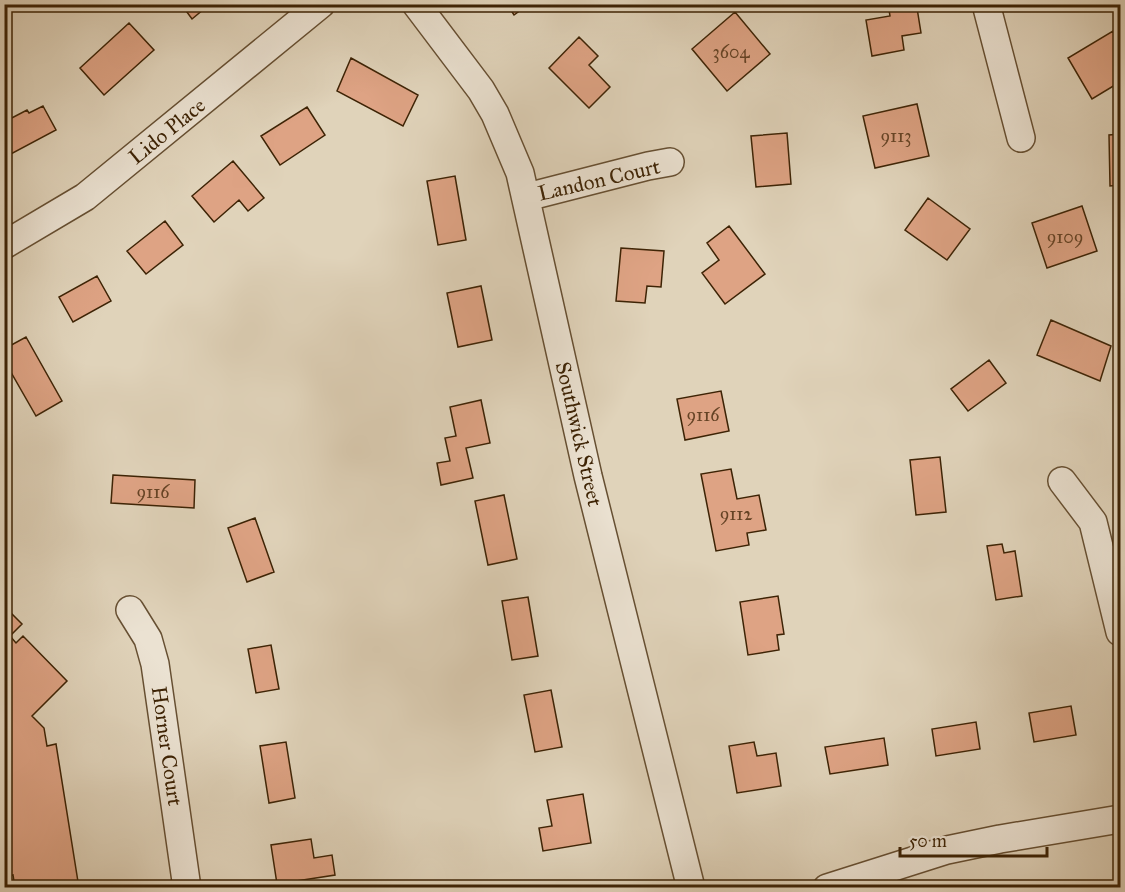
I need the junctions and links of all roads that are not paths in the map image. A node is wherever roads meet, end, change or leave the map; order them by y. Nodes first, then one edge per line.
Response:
1 (321, 4) edge
2 (416, 4) edge
3 (986, 4) edge
4 (1021, 138) dead end
5 (670, 162) dead end
6 (527, 197) junction
7 (4, 245) edge
8 (1062, 481) dead end
9 (130, 610) dead end
10 (1120, 632) edge
11 (1120, 819) edge
12 (187, 888) edge
13 (691, 888) edge
14 (827, 888) edge

1 - 7 street, Lido Place
2 - 6 street, Southwick Street
3 - 4 street
5 - 6 street, Landon Court
6 - 13 street, Southwick Street
8 - 10 street
9 - 12 street, Horner Court
11 - 14 street

